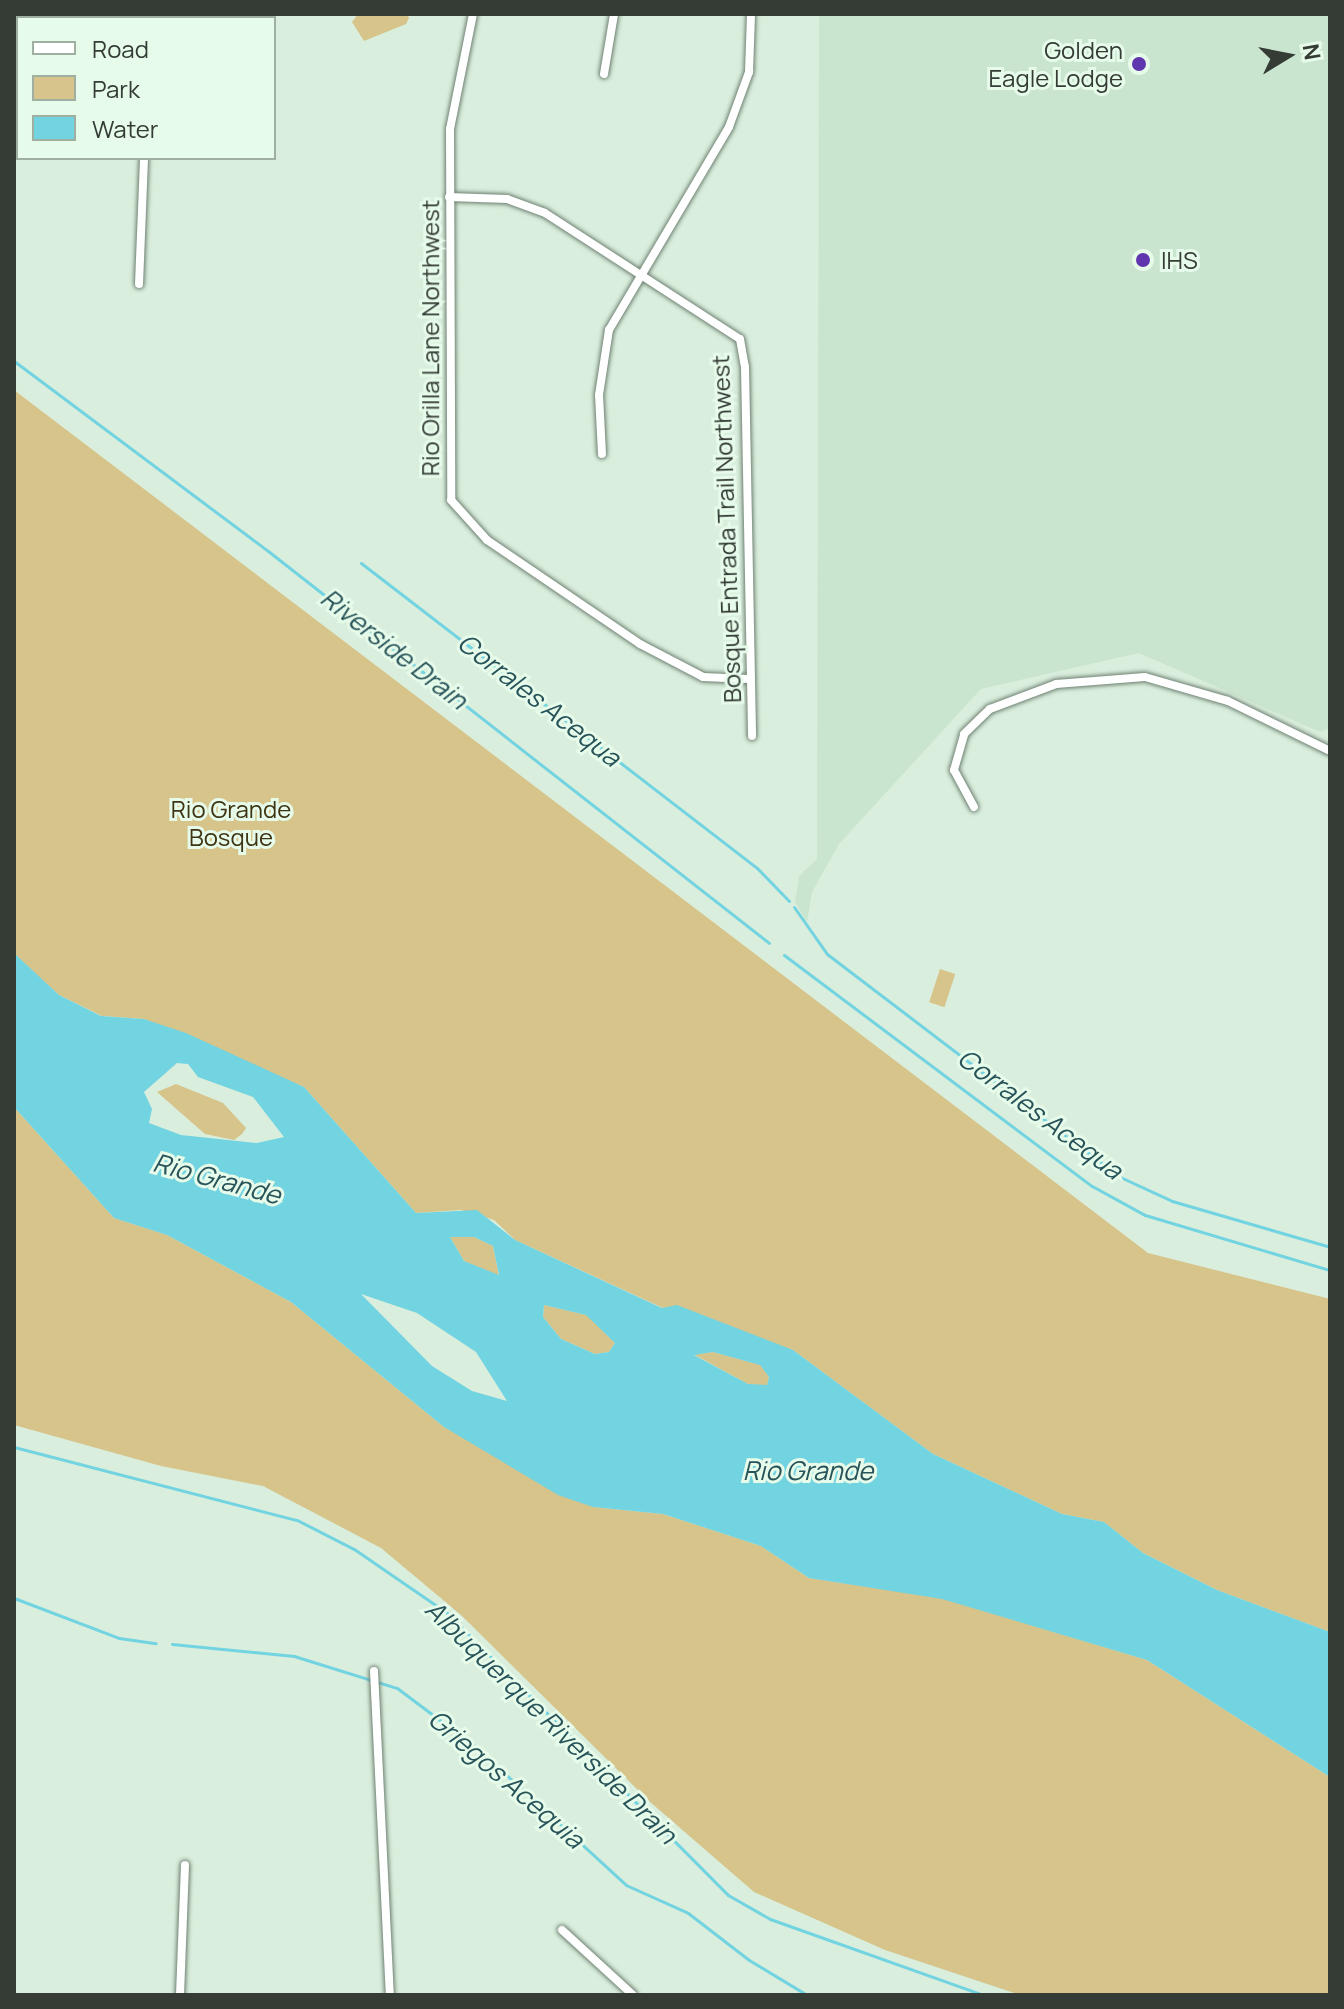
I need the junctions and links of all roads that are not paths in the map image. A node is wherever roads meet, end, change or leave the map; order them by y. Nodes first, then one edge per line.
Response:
1 (473, 14) edge
2 (614, 14) edge
3 (751, 14) edge
4 (604, 74) dead end
5 (144, 160) edge
6 (449, 197) junction
7 (645, 275) junction
8 (139, 284) dead end
9 (602, 454) dead end
10 (749, 679) junction
11 (752, 736) dead end
12 (1330, 751) edge
13 (974, 807) dead end
14 (374, 1673) dead end
15 (185, 1865) dead end
16 (562, 1930) dead end
17 (180, 1995) edge
18 (390, 1995) edge
19 (633, 1995) edge

1 - 6 street, Rio Orilla Lane Northwest
2 - 4 street
3 - 7 street
5 - 8 street
6 - 7 street
6 - 10 street, Rio Orilla Lane Northwest
7 - 9 street
7 - 10 street, Bosque Entrada Trail Northwest
10 - 11 street, Bosque Entrada Trail Northwest
12 - 13 street
14 - 18 street
15 - 17 street
16 - 19 street

